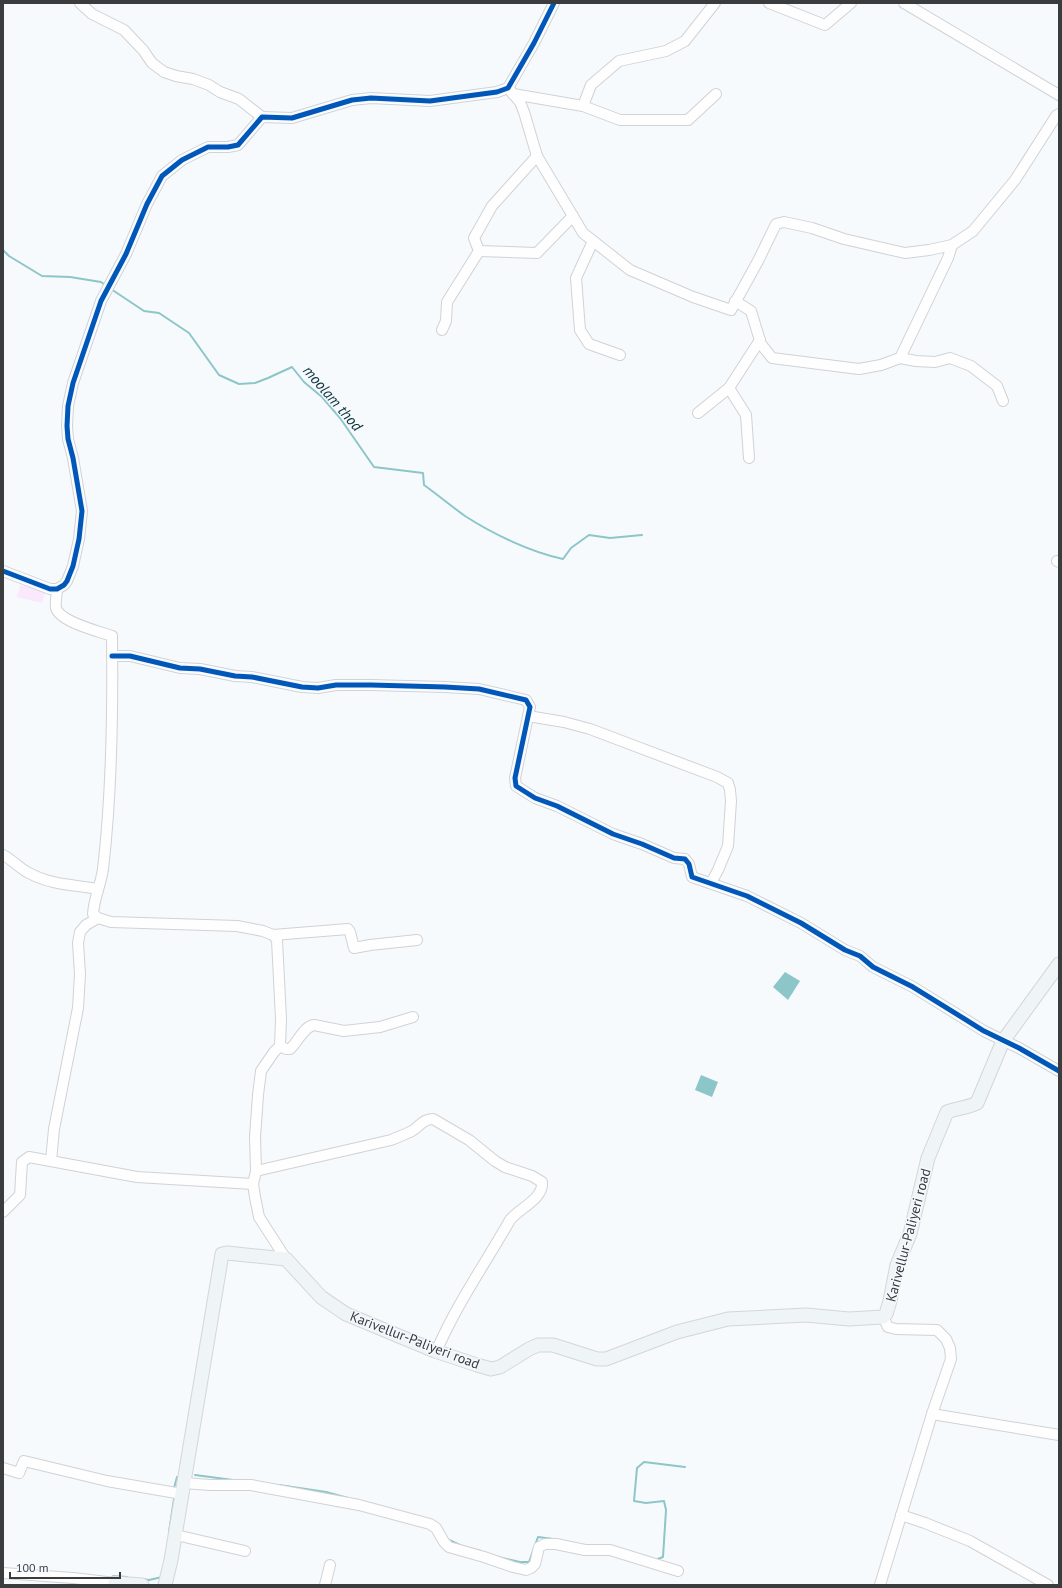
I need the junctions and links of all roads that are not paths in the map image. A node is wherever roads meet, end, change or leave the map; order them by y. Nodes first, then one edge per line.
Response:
1 (80, 3) edge
2 (554, 3) edge
3 (715, 3) edge
4 (769, 3) edge
5 (851, 3) edge
6 (904, 3) edge
7 (511, 90) junction
8 (716, 94) dead end
9 (1059, 95) edge
10 (583, 106) junction
11 (1059, 114) edge
12 (262, 117) junction
13 (536, 156) junction
14 (573, 216) junction
15 (594, 241) junction
16 (952, 245) junction
17 (479, 251) junction
18 (735, 301) junction
19 (442, 330) dead end
20 (760, 340) junction
21 (620, 355) dead end
22 (900, 358) junction
23 (729, 388) junction
24 (1003, 402) dead end
25 (698, 413) dead end
26 (749, 458) dead end
27 (3, 571) edge
28 (58, 589) junction
29 (112, 656) junction
30 (528, 716) junction
31 (3, 856) edge
32 (711, 883) junction
33 (98, 889) junction
34 (98, 918) junction
35 (273, 935) junction
36 (417, 940) dead end
37 (1059, 964) edge
38 (413, 1017) dead end
39 (1003, 1041) junction
40 (280, 1046) junction
41 (1059, 1071) edge
42 (51, 1161) junction
43 (256, 1171) junction
44 (253, 1184) junction
45 (3, 1212) edge
46 (286, 1259) junction
47 (883, 1317) junction
48 (436, 1352) junction
49 (932, 1414) junction
50 (1059, 1435) edge
51 (3, 1468) edge
52 (183, 1489) junction
53 (901, 1515) junction
54 (176, 1535) junction
55 (244, 1551) dead end
56 (330, 1565) dead end
57 (678, 1571) dead end
58 (3, 1573) edge
59 (115, 1584) edge
60 (142, 1585) edge
61 (165, 1585) edge
62 (325, 1585) edge
63 (880, 1585) edge
64 (1048, 1585) edge

1 - 12 street
2 - 7 street
3 - 10 street
4 - 5 street
6 - 9 street
7 - 10 street
7 - 12 street
7 - 13 street
8 - 10 street
11 - 16 street
12 - 28 street
13 - 14 street
13 - 17 street
14 - 15 street
14 - 17 street
15 - 18 street
15 - 21 street
16 - 18 street
16 - 22 street
17 - 19 street
18 - 20 street
20 - 22 street
20 - 23 street
22 - 24 street
23 - 25 street
23 - 26 street
27 - 28 street
28 - 29 street
29 - 30 street
29 - 33 street
30 - 32 street
30 - 32 street
31 - 33 street
32 - 39 street
33 - 34 street
34 - 35 street
34 - 42 street
35 - 36 street
35 - 40 street
37 - 39 main road, Karivellur-Paliyeri road
38 - 40 street
39 - 41 street
39 - 47 main road, Karivellur-Paliyeri road
40 - 43 street
42 - 44 street
42 - 45 street
43 - 44 street
43 - 48 street
44 - 46 street
46 - 48 main road, Karivellur-Paliyeri road
46 - 52 main road
47 - 48 main road, Karivellur-Paliyeri road
47 - 49 street
49 - 50 street
49 - 53 street
51 - 52 street
52 - 54 main road
52 - 57 street
53 - 63 street
53 - 64 street
54 - 55 street
54 - 61 main road
56 - 62 street
58 - 59 street
59 - 60 main road

